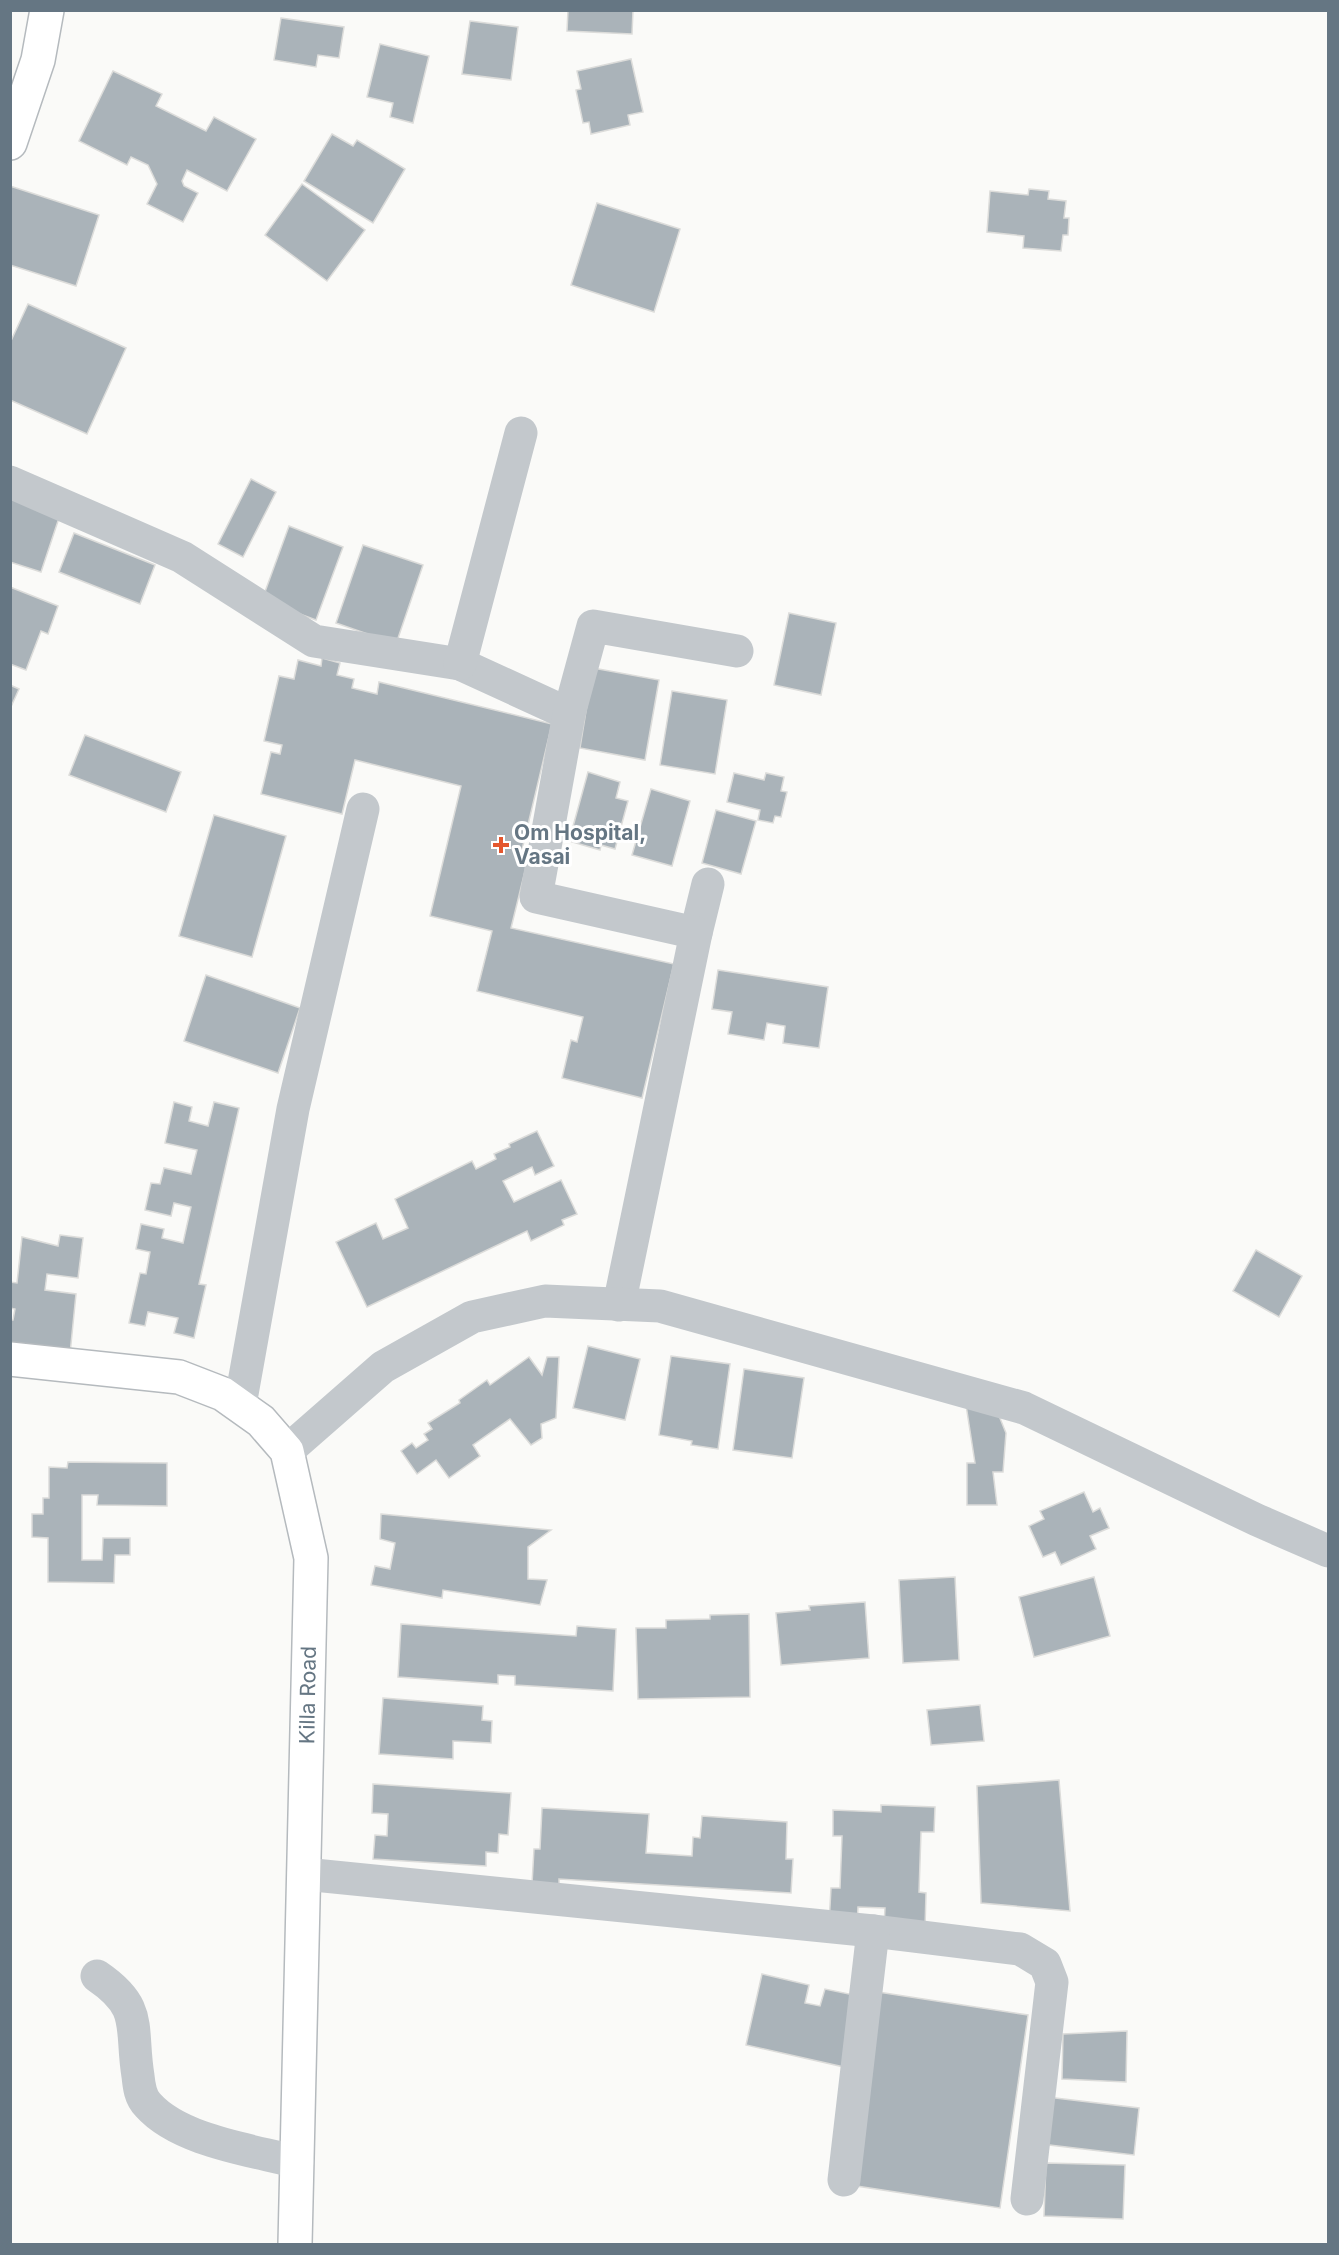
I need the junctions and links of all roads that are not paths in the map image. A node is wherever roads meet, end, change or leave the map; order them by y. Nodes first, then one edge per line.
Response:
1 (46, 10) edge
2 (10, 143) edge
3 (520, 433) dead end
4 (10, 482) edge
5 (737, 651) dead end
6 (460, 664) junction
7 (569, 714) junction
8 (363, 809) dead end
9 (708, 884) dead end
10 (696, 933) junction
11 (619, 1305) junction
12 (10, 1359) edge
13 (240, 1405) junction
14 (287, 1451) junction
15 (1329, 1551) edge
16 (304, 1874) junction
17 (873, 1931) junction
18 (98, 1976) dead end
19 (297, 2162) junction
20 (844, 2180) dead end
21 (1027, 2199) dead end
22 (295, 2244) edge

1 - 2 main road
3 - 6 street
4 - 6 street
5 - 7 street
6 - 7 street
7 - 10 street
8 - 13 street
9 - 10 street
10 - 11 street
11 - 14 street
11 - 15 street
12 - 13 main road, Killa Road
13 - 14 main road, Killa Road
14 - 16 main road, Killa Road
16 - 17 street
16 - 19 main road, Killa Road
17 - 20 street
17 - 21 street
18 - 19 street
19 - 22 main road, Killa Road

